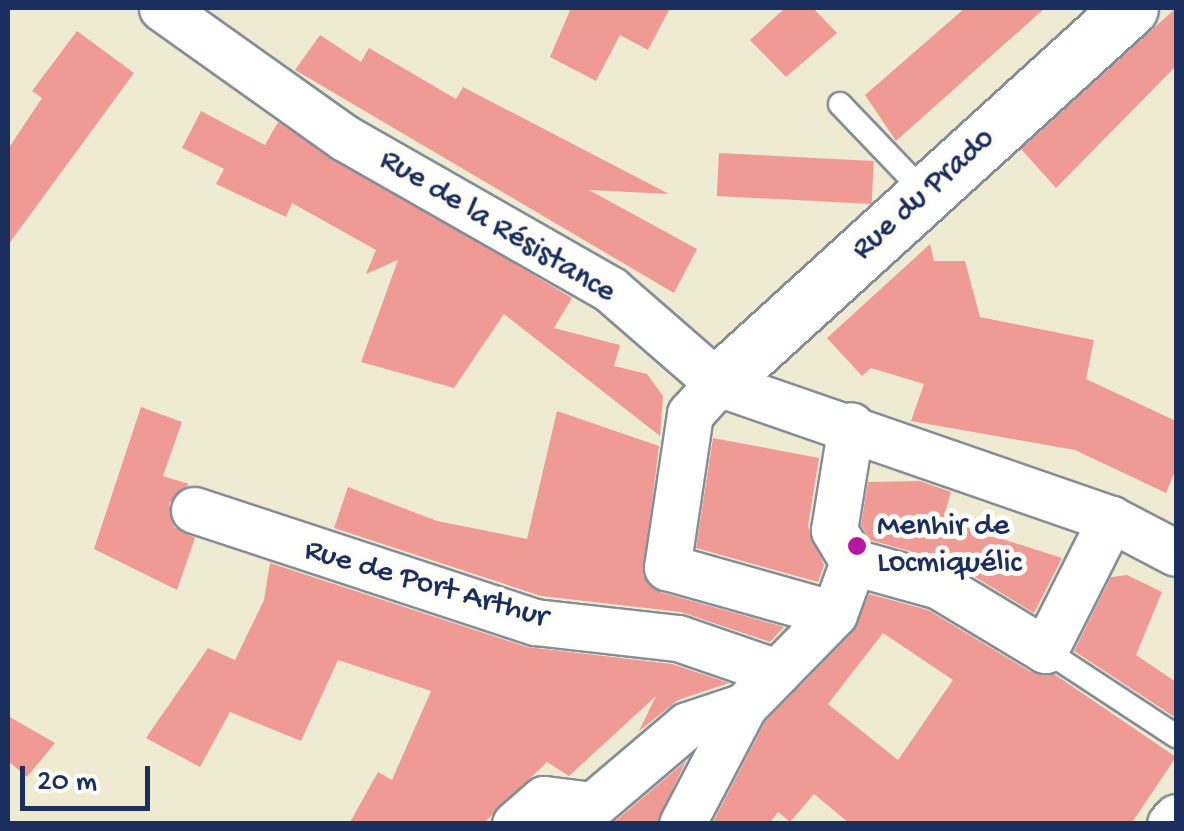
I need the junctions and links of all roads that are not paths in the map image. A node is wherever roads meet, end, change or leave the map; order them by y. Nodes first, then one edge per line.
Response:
1 (162, 8) edge
2 (1130, 8) edge
3 (840, 104) dead end
4 (926, 194) junction
5 (718, 383) junction
6 (851, 425) junction
7 (194, 510) dead end
8 (1111, 519) junction
9 (1176, 553) edge
10 (853, 562) junction
11 (834, 614) junction
12 (1045, 650) junction
13 (777, 672) junction
14 (744, 706) junction
15 (1176, 736) edge
16 (1176, 818) edge
17 (514, 824) edge
18 (682, 824) edge
19 (1170, 824) edge

1 - 5 street, Rue de la Résistance
2 - 4 street, Rue du Prado
3 - 4 lane
4 - 5 street, Rue du Prado
5 - 6 street, Rue de la Résistance
5 - 11 street
6 - 8 street, Rue de la Résistance
6 - 10 street
7 - 13 street, Rue de Port Arthur
8 - 9 street, Rue de la Résistance
8 - 12 street
10 - 11 street
10 - 12 street
11 - 13 street
12 - 15 lane
13 - 14 street
14 - 17 street
14 - 18 street
16 - 19 street

